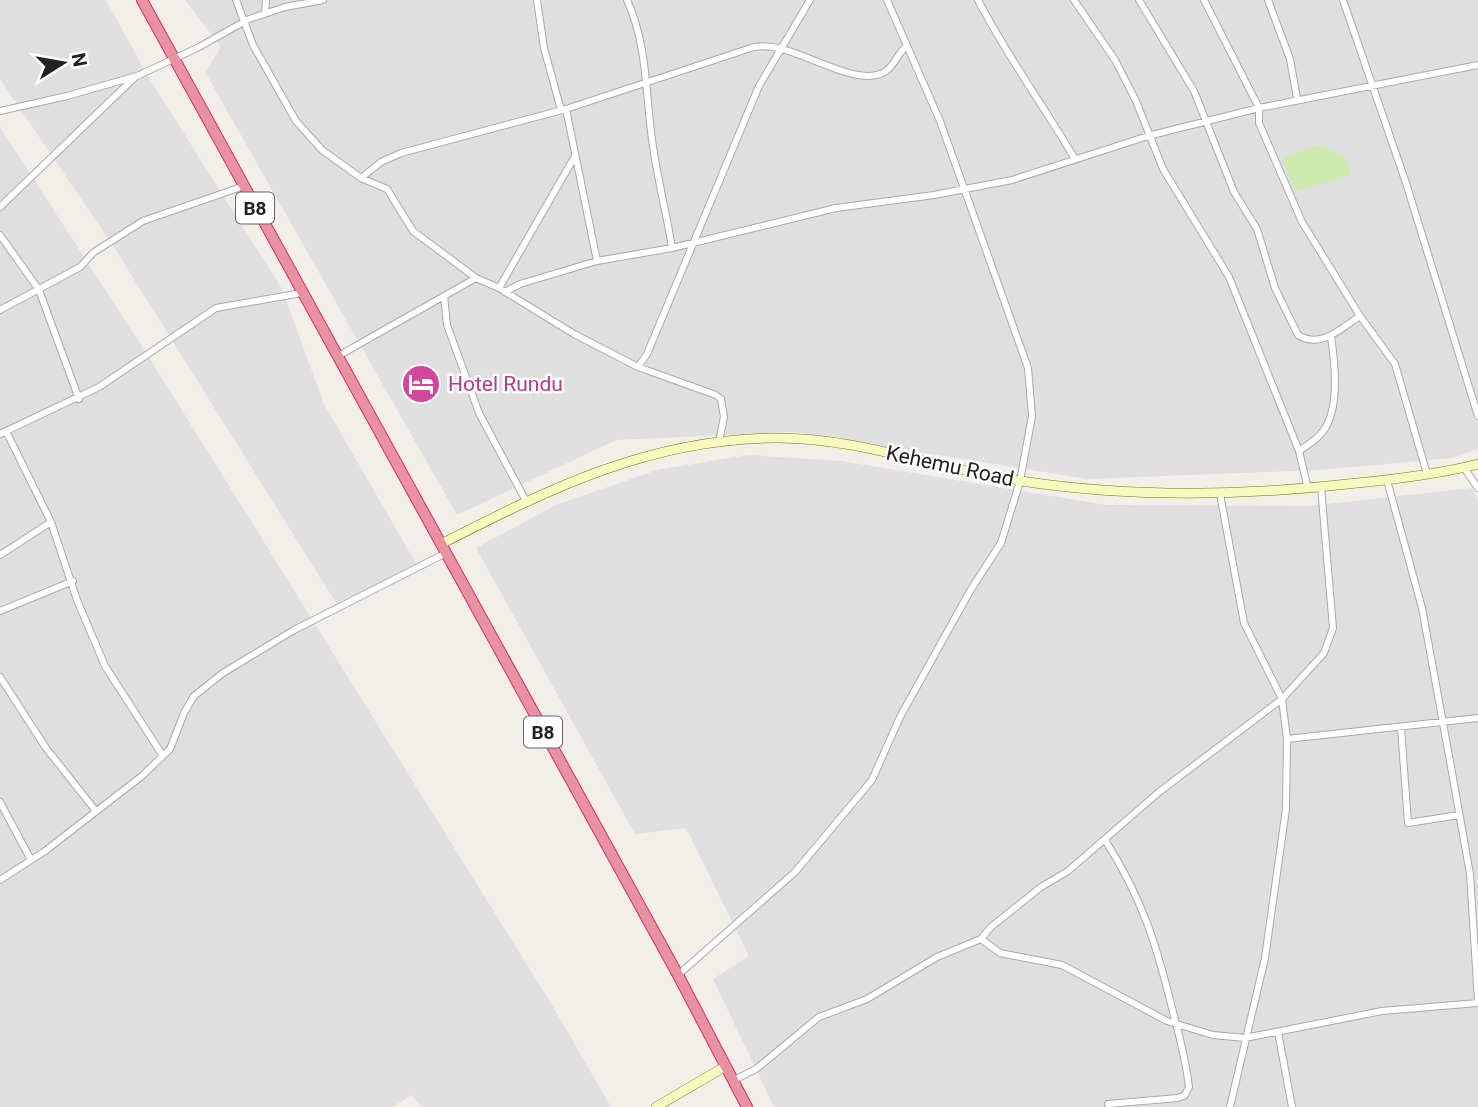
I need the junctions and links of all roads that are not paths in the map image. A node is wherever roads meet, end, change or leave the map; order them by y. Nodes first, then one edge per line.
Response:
1 (142, 0) edge
2 (236, 0) edge
3 (266, 0) edge
4 (323, 0) edge
5 (537, 0) edge
6 (627, 0) edge
7 (810, 0) edge
8 (887, 0) edge
9 (978, 0) edge
10 (1074, 0) edge
11 (1139, 0) edge
12 (1204, 0) edge
13 (1268, 0) edge
14 (1343, 0) edge
15 (265, 13) junction
16 (245, 21) junction
17 (907, 46) junction
18 (781, 47) junction
19 (173, 59) junction
20 (1478, 65) edge
21 (137, 76) junction
22 (1373, 83) junction
23 (645, 84) junction
24 (1297, 98) junction
25 (1258, 107) junction
26 (563, 109) junction
27 (0, 111) edge
28 (1205, 122) junction
29 (1148, 136) junction
30 (575, 156) junction
31 (1075, 159) junction
32 (361, 177) junction
33 (244, 186) junction
34 (962, 187) junction
35 (0, 207) edge
36 (0, 235) edge
37 (696, 242) junction
38 (672, 248) junction
39 (597, 261) junction
40 (476, 278) junction
41 (39, 290) junction
42 (502, 290) junction
43 (302, 293) junction
44 (444, 296) junction
45 (0, 310) edge
46 (1360, 316) junction
47 (1331, 337) junction
48 (338, 356) junction
49 (638, 367) junction
50 (79, 399) junction
51 (1478, 416) edge
52 (3, 432) edge
53 (719, 442) junction
54 (1299, 451) junction
55 (1478, 464) edge
56 (1464, 468) junction
57 (1427, 474) junction
58 (1387, 480) junction
59 (1020, 481) junction
60 (1321, 487) junction
61 (1478, 488) edge
62 (1308, 489) junction
63 (1220, 494) junction
64 (526, 501) junction
65 (51, 522) junction
66 (444, 549) junction
67 (0, 555) edge
68 (73, 581) junction
69 (0, 611) edge
70 (0, 677) edge
71 (1282, 699) junction
72 (1478, 718) edge
73 (1443, 724) junction
74 (1401, 728) junction
75 (1287, 739) junction
76 (163, 756) junction
77 (0, 802) edge
78 (95, 810) junction
79 (1460, 815) junction
80 (1105, 840) junction
81 (31, 860) junction
82 (0, 880) edge
83 (981, 939) junction
84 (678, 975) junction
85 (1478, 1002) edge
86 (1176, 1025) junction
87 (1279, 1032) junction
88 (1245, 1038) junction
89 (726, 1066) junction
90 (732, 1081) junction
91 (1108, 1104) dead end
92 (656, 1107) edge
93 (747, 1107) edge
94 (1230, 1107) edge
95 (1292, 1107) edge

1 - 19 highway, B8
2 - 16 street
3 - 15 street
4 - 15 street
5 - 26 street
6 - 23 street
7 - 18 street
8 - 17 street
9 - 31 street
10 - 29 street
11 - 28 street
12 - 25 street
13 - 24 street
14 - 22 street
15 - 16 street
16 - 19 street
16 - 32 street
17 - 18 street
17 - 34 street
18 - 23 street
18 - 37 street
19 - 21 street
19 - 33 highway, B8
20 - 22 street
21 - 27 street
21 - 35 street
22 - 24 street
22 - 51 street
23 - 26 street
23 - 38 street
24 - 25 street
25 - 28 street
25 - 46 street
26 - 30 street
26 - 32 street
28 - 29 street
28 - 47 street
29 - 31 street
29 - 54 street
30 - 39 street
30 - 42 street
31 - 34 street
32 - 40 street
33 - 41 street
33 - 43 highway, B8
34 - 37 street
34 - 59 street
36 - 41 street
37 - 38 street
37 - 49 street
38 - 39 street
39 - 42 street
40 - 42 street
40 - 44 street
41 - 45 street
41 - 50 street
42 - 49 street
43 - 48 highway, B8
43 - 50 street
44 - 48 street
44 - 64 street
46 - 47 street
46 - 57 street
47 - 54 street
48 - 66 highway, B8
49 - 53 street
50 - 52 street
52 - 65 street
53 - 59 street, Kehemu Road
53 - 64 street, Kehemu Road
54 - 62 street
55 - 56 street, Kehemu Road
56 - 57 street, Kehemu Road
56 - 61 street
57 - 58 street, Kehemu Road
58 - 60 street, Kehemu Road
58 - 73 street
59 - 63 street, Kehemu Road
59 - 84 street
60 - 62 street, Kehemu Road
60 - 71 street
62 - 63 street, Kehemu Road
63 - 71 street
64 - 66 street, Kehemu Road
65 - 67 street
65 - 68 street
66 - 76 street
66 - 84 highway, B8
68 - 69 street
68 - 76 street
70 - 78 street
71 - 75 street
71 - 80 street
72 - 73 street
73 - 74 street
73 - 79 street
74 - 75 street
74 - 79 street
75 - 88 street
76 - 78 street
77 - 81 street
78 - 81 street
79 - 85 street
80 - 83 street
80 - 86 street
81 - 82 street
83 - 86 street
83 - 90 street
84 - 89 highway, B8
85 - 87 street
86 - 88 street
86 - 91 street
87 - 88 street
87 - 95 street
88 - 94 street
89 - 90 highway, B8
89 - 92 street
90 - 93 highway, B8

